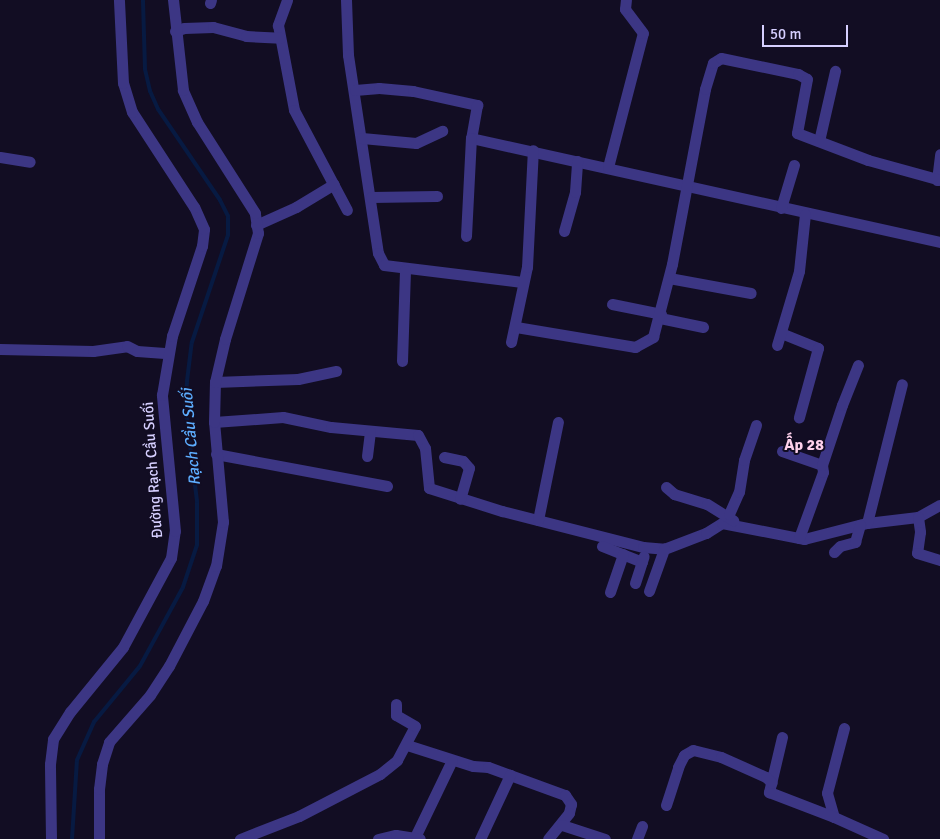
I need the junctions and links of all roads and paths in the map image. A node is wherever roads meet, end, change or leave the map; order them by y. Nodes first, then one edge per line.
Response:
1 (119, 0) edge
2 (173, 0) edge
3 (287, 0) edge
4 (346, 0) edge
5 (626, 0) edge
6 (175, 32) junction
7 (280, 38) junction
8 (836, 71) dead end
9 (354, 90) junction
10 (442, 131) dead end
11 (362, 138) junction
12 (471, 138) junction
13 (819, 142) junction
14 (533, 150) junction
15 (940, 154) edge
16 (0, 157) edge
17 (577, 161) junction
18 (30, 162) dead end
19 (794, 165) dead end
20 (608, 167) junction
21 (938, 180) edge
22 (334, 184) junction
23 (688, 185) junction
24 (437, 196) dead end
25 (370, 197) junction
26 (781, 208) junction
27 (347, 210) dead end
28 (806, 214) junction
29 (256, 225) junction
30 (564, 231) dead end
31 (466, 236) dead end
32 (940, 242) edge
33 (405, 270) junction
34 (669, 278) junction
35 (522, 282) junction
36 (751, 293) dead end
37 (612, 304) dead end
38 (660, 316) junction
39 (516, 327) junction
40 (703, 327) dead end
41 (781, 334) junction
42 (511, 342) dead end
43 (777, 345) dead end
44 (0, 350) edge
45 (168, 353) junction
46 (402, 361) dead end
47 (858, 365) dead end
48 (336, 371) dead end
49 (216, 382) junction
50 (902, 384) dead end
51 (799, 417) dead end
52 (214, 422) junction
53 (558, 422) dead end
54 (756, 424) dead end
55 (370, 432) junction
56 (782, 451) dead end
57 (216, 454) junction
58 (367, 456) dead end
59 (444, 458) dead end
60 (822, 465) junction
61 (387, 486) dead end
62 (666, 487) dead end
63 (460, 499) junction
64 (940, 505) edge
65 (728, 514) junction
66 (918, 517) junction
67 (538, 520) junction
68 (737, 524) junction
69 (863, 524) junction
70 (799, 538) junction
71 (602, 546) dead end
72 (648, 548) junction
73 (664, 549) junction
74 (834, 552) dead end
75 (623, 554) junction
76 (940, 560) edge
77 (642, 562) junction
78 (635, 583) dead end
79 (648, 591) dead end
80 (610, 592) dead end
81 (396, 704) dead end
82 (844, 728) dead end
83 (782, 738) dead end
84 (407, 745) junction
85 (452, 760) junction
86 (510, 775) junction
87 (772, 783) junction
88 (666, 805) dead end
89 (834, 817) junction
90 (562, 825) junction
91 (642, 826) dead end
92 (374, 836) edge
93 (417, 838) edge
94 (598, 838) edge
95 (51, 839) edge
96 (99, 839) edge
97 (240, 839) edge
98 (480, 839) edge
99 (548, 839) edge
100 (637, 839) edge
101 (884, 839) edge

1 - 45 street, Đường Rạch Cầu Suối
2 - 6 street
3 - 7 street
4 - 9 street
5 - 20 street
6 - 7 street
6 - 29 street
7 - 22 street
8 - 13 street
9 - 11 street
9 - 12 street
10 - 11 street
11 - 25 street
12 - 14 street
12 - 31 street
13 - 21 street
13 - 23 street
14 - 17 street
14 - 35 street
15 - 21 street
16 - 18 street
17 - 20 street
17 - 30 street
19 - 26 street
20 - 23 street
22 - 27 street
22 - 29 street
23 - 26 street
23 - 34 street
24 - 25 street
25 - 33 street
26 - 28 street
28 - 32 street
28 - 41 street
29 - 49 street
33 - 35 street
33 - 46 street
34 - 36 street
34 - 38 street
35 - 39 street
37 - 38 street
38 - 39 street
38 - 40 street
39 - 42 street
41 - 43 street
41 - 51 street
44 - 45 street
45 - 95 street, Đường Rạch Cầu Suối
47 - 60 street
48 - 49 street
49 - 52 street
50 - 69 street
52 - 55 street
52 - 57 street
53 - 67 street
54 - 65 street
55 - 58 street
55 - 63 street
56 - 60 street
57 - 61 street
57 - 96 street
59 - 63 street
60 - 70 street
62 - 65 street
63 - 67 street
64 - 66 street
65 - 68 street
66 - 69 street
66 - 76 street
67 - 72 street
68 - 70 street
68 - 73 street
69 - 70 street
69 - 74 street
71 - 75 street
72 - 73 street
72 - 77 street
73 - 79 street
75 - 77 street
75 - 80 street
77 - 78 street
81 - 84 street
82 - 89 street
83 - 87 street
84 - 85 street
84 - 97 street
85 - 86 street
85 - 93 street
86 - 90 street
86 - 98 street
87 - 88 street
87 - 89 street
89 - 101 street
90 - 94 street
90 - 99 street
91 - 100 street
92 - 93 street

